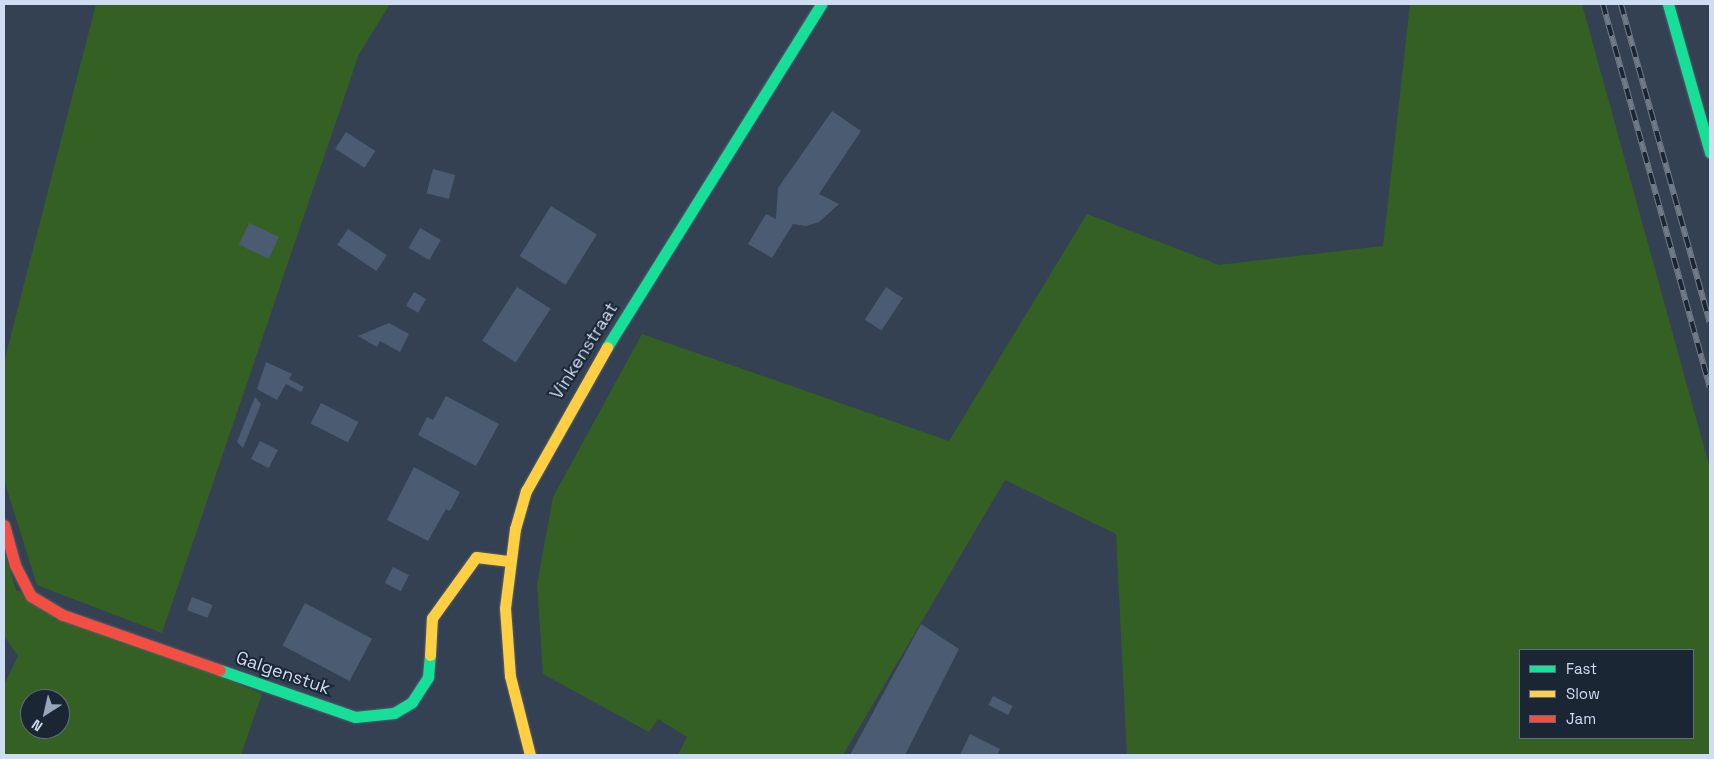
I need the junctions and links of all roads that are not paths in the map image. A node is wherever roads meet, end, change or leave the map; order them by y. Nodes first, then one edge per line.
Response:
1 (821, 4) edge
2 (1668, 4) edge
3 (1710, 152) edge
4 (4, 526) edge
5 (510, 561) junction
6 (530, 755) edge

1 - 5 street, Vinkenstraat
2 - 3 street
4 - 5 street, Galgenstuk
5 - 6 street, Vinkenstraat

